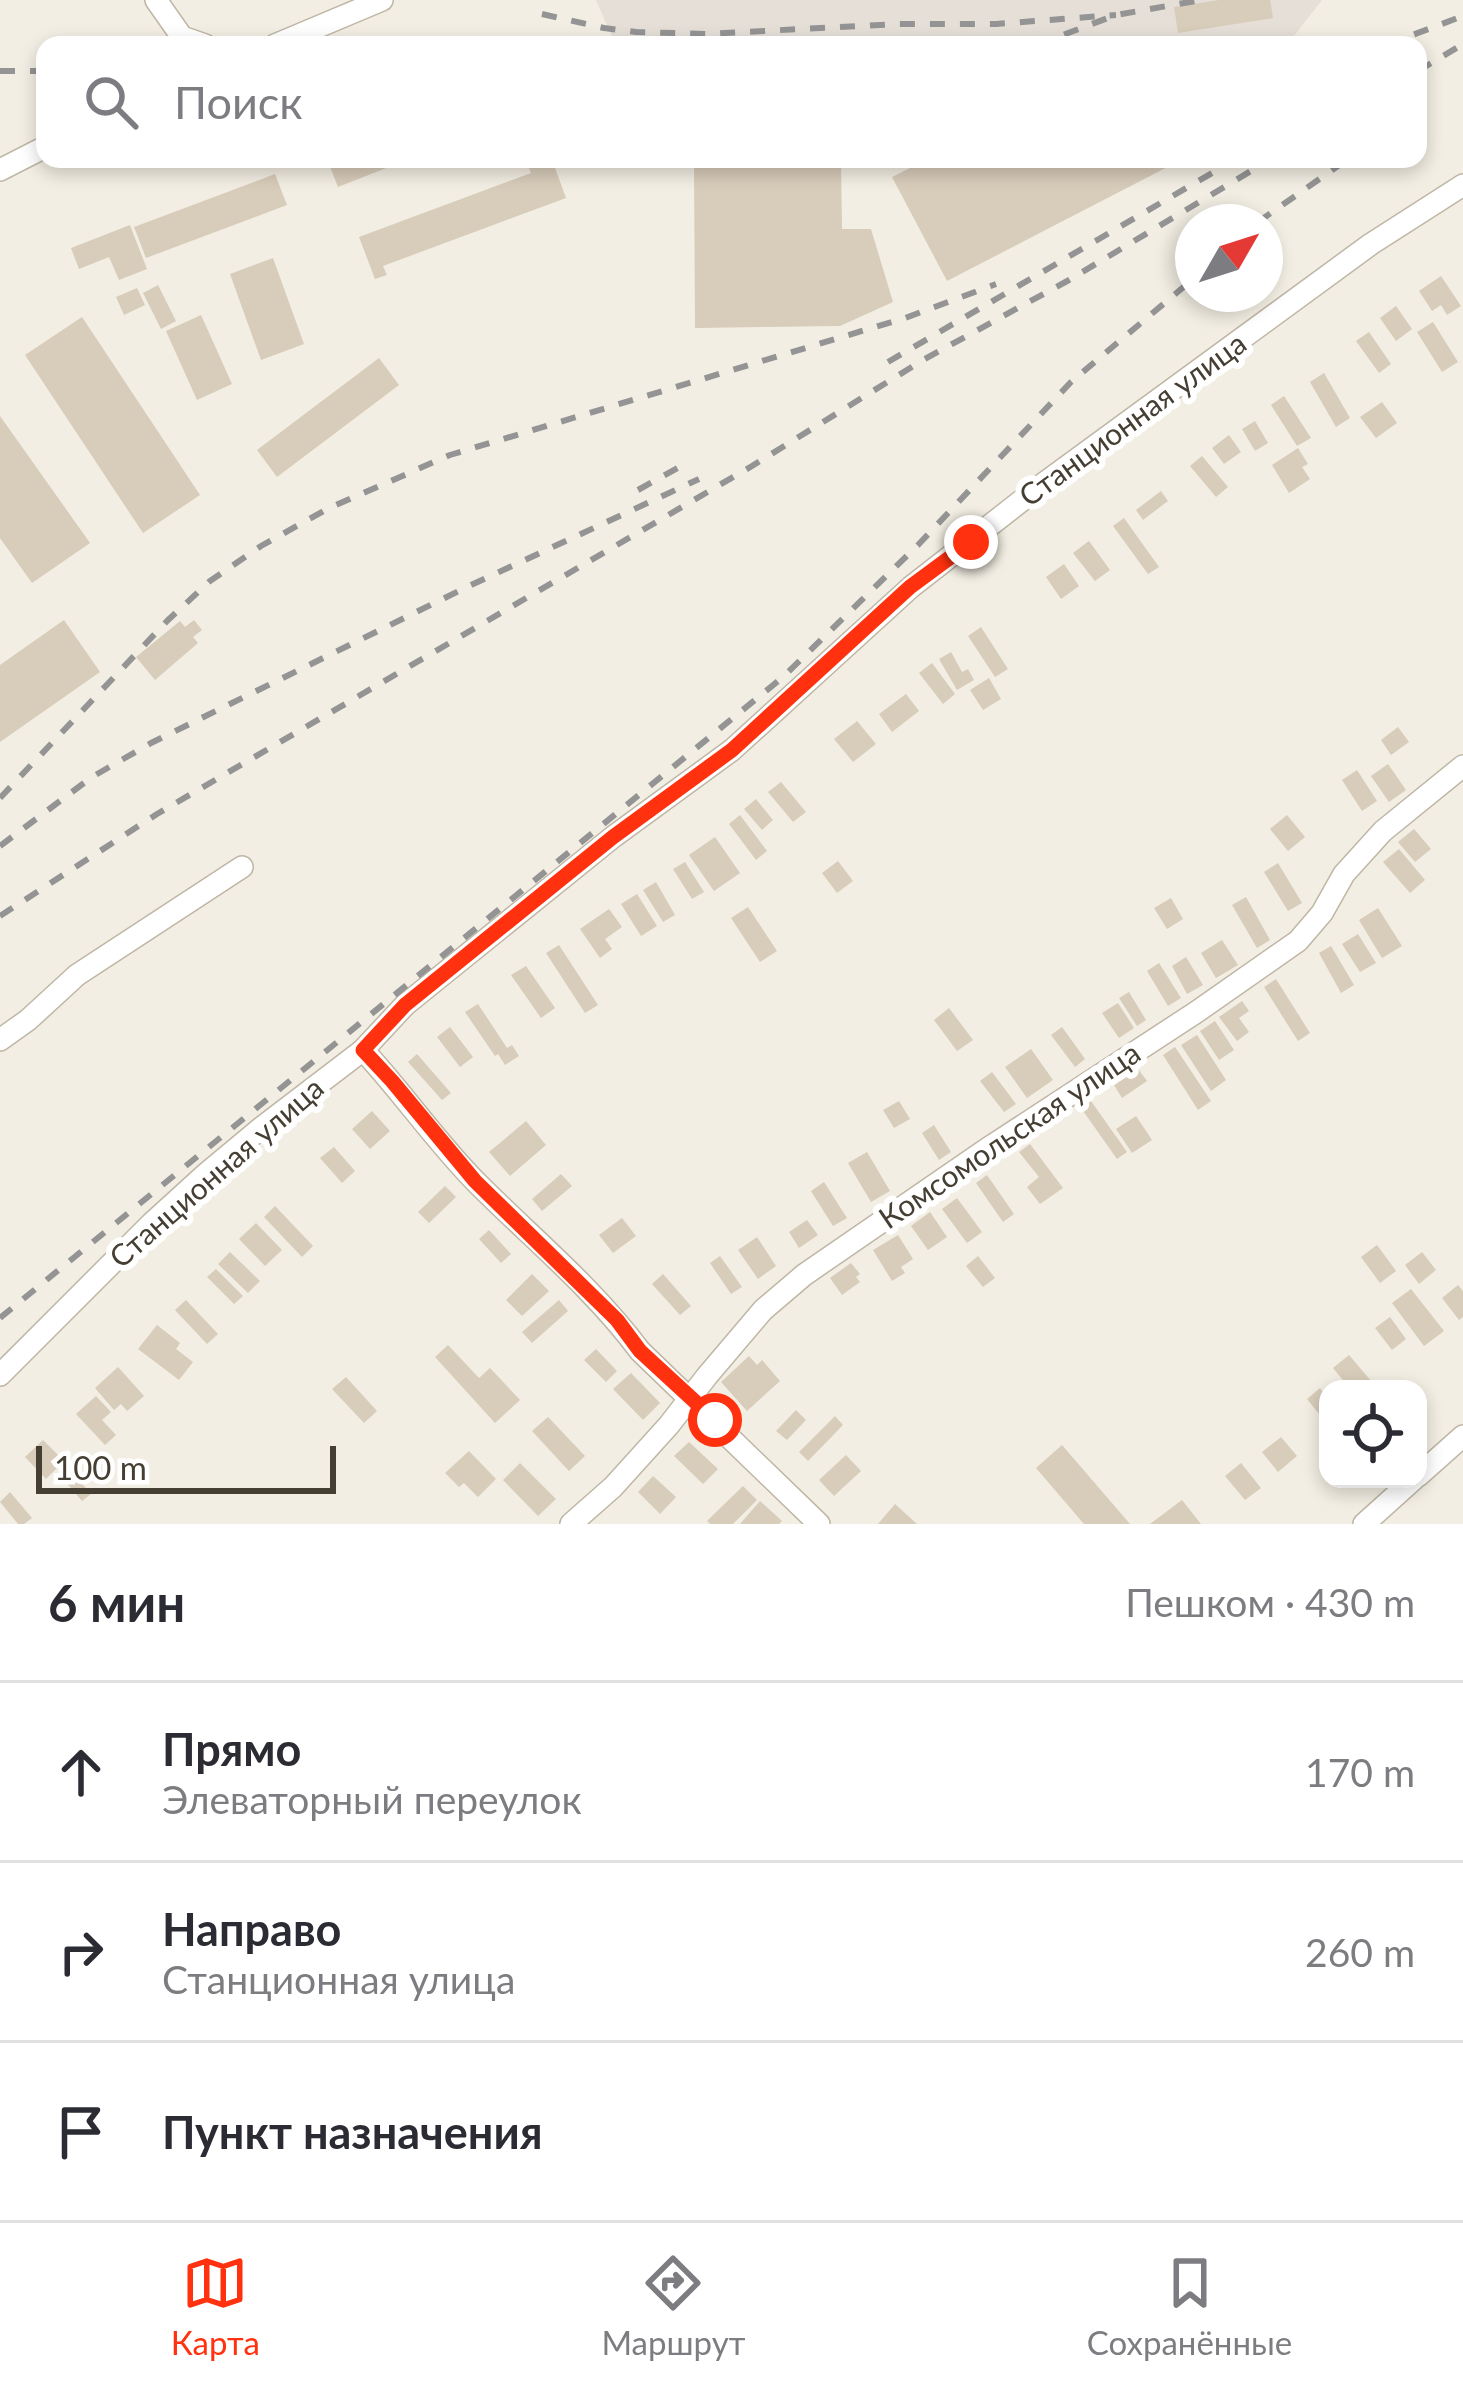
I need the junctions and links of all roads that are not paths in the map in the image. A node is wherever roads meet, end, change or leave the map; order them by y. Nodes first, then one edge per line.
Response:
1 (156, 0) edge
2 (382, 0) edge
3 (181, 36) edge
4 (296, 36) edge
5 (36, 152) edge
6 (0, 170) edge
7 (1463, 185) edge
8 (1463, 766) edge
9 (242, 867) dead end
10 (0, 1040) edge
11 (363, 1050) junction
12 (0, 1375) edge
13 (690, 1397) junction
14 (1463, 1436) edge
15 (1427, 1467) edge
16 (1404, 1488) edge
17 (571, 1524) edge
18 (819, 1524) edge
19 (1364, 1524) edge

1 - 3 street
2 - 4 street
5 - 6 street
7 - 11 street, Станционная улица
8 - 13 street, Комсомольская улица
9 - 10 street
11 - 12 street, Станционная улица
11 - 13 street
13 - 17 street, Комсомольская улица
13 - 18 street
14 - 15 street
16 - 19 street

